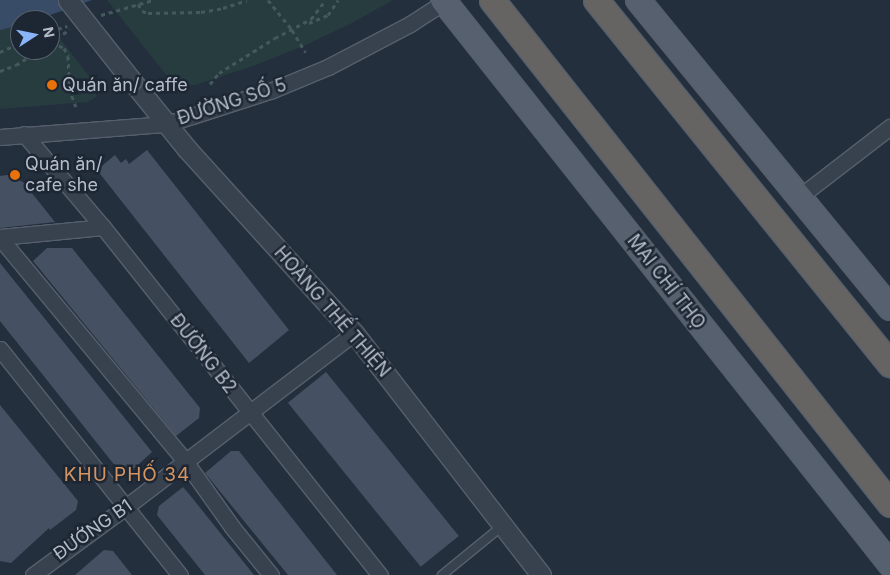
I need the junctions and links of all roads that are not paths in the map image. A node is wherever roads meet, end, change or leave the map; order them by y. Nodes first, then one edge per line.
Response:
1 (68, 0) edge
2 (492, 0) edge
3 (596, 0) edge
4 (638, 0) edge
5 (444, 1) edge
6 (166, 124) junction
7 (890, 127) edge
8 (24, 134) junction
9 (0, 137) edge
10 (799, 197) junction
11 (102, 227) junction
12 (0, 237) edge
13 (890, 308) edge
14 (354, 333) junction
15 (0, 348) edge
16 (890, 364) edge
17 (250, 412) junction
18 (185, 461) junction
19 (868, 478) junction
20 (890, 495) edge
21 (890, 504) edge
22 (128, 506) junction
23 (502, 526) junction
24 (890, 564) edge
25 (33, 575) edge
26 (180, 575) edge
27 (271, 575) edge
28 (380, 575) edge
29 (442, 575) edge
30 (541, 575) edge

1 - 6 street, HOÀNG THẾ THIỆN, bridge
2 - 19 highway
3 - 16 highway
4 - 10 main road
5 - 6 street, ĐƯỜNG SỐ 5
5 - 24 main road, MAI CHÍ THỌ
6 - 8 street, ĐƯỜNG SỐ 5
6 - 14 street, HOÀNG THẾ THIỆN
7 - 10 street
8 - 9 street, ĐƯỜNG SỐ 5
8 - 11 street, ĐƯỜNG B2
10 - 13 main road
11 - 12 street
11 - 17 street, ĐƯỜNG B2
12 - 18 street
14 - 17 street, ĐƯỚNG B1
14 - 23 street, HOÀNG THẾ THIỆN
15 - 22 street
17 - 18 street, ĐƯỚNG B1
17 - 28 street, ĐƯỜNG B2
18 - 22 street, ĐƯỚNG B1
18 - 27 street
19 - 20 highway
19 - 21 highway
22 - 25 street, ĐƯỚNG B1
22 - 26 street
23 - 29 lane
23 - 30 street, HOÀNG THẾ THIỆN

